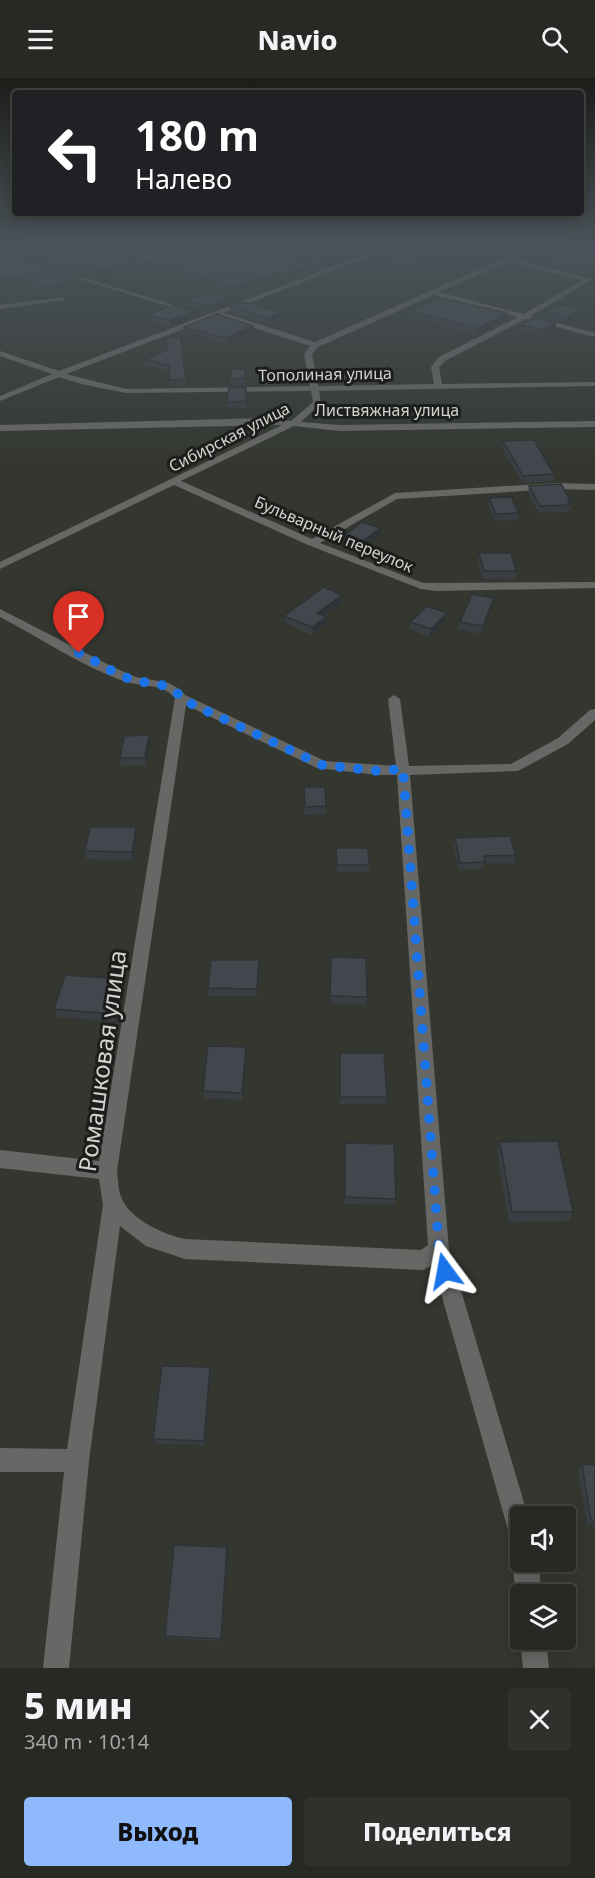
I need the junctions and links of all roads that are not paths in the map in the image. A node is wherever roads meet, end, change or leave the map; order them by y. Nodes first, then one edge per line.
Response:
1 (204, 317) edge
2 (229, 317) edge
3 (379, 317) edge
4 (524, 317) joint
5 (595, 335) edge
6 (315, 345) junction
7 (0, 353) edge
8 (59, 374) junction
9 (595, 384) edge
10 (439, 387) junction
11 (315, 390) junction
12 (0, 399) edge
13 (295, 422) junction
14 (595, 424) edge
15 (0, 428) edge
16 (175, 482) junction
17 (595, 487) edge
18 (312, 543) junction
19 (0, 566) edge
20 (595, 585) edge
21 (0, 612) edge
22 (181, 699) junction
23 (394, 699) dead end
24 (595, 713) edge
25 (403, 769) junction
26 (0, 1159) edge
27 (107, 1171) junction
28 (113, 1205) junction
29 (439, 1250) junction
30 (0, 1460) edge
31 (77, 1461) junction
32 (513, 1506) edge
33 (534, 1650) edge
34 (56, 1668) edge
35 (536, 1668) edge

1 - 8 street
2 - 6 street
3 - 6 street
4 - 5 street
4 - 10 street
6 - 11 street
7 - 8 street, Тополиная улица
8 - 11 street, Тополиная улица
8 - 12 street
9 - 10 street, Тополиная улица
10 - 11 street, Тополиная улица
11 - 13 street, Сибирская улица
13 - 14 street, Листвяжная улица
13 - 15 street, Листвяжная улица
13 - 16 street, Сибирская улица
16 - 18 street, Бульварный переулок
16 - 19 street, Сибирская улица
17 - 18 street
18 - 20 street, Бульварный переулок
21 - 22 street
22 - 25 street
22 - 27 street, Ромашковая улица
23 - 25 street
24 - 25 street
25 - 29 street
26 - 27 street
27 - 28 street, Ромашковая улица
28 - 29 street
28 - 31 street, Ромашковая улица
29 - 32 street
30 - 31 street
31 - 34 street, Ромашковая улица
33 - 35 street

